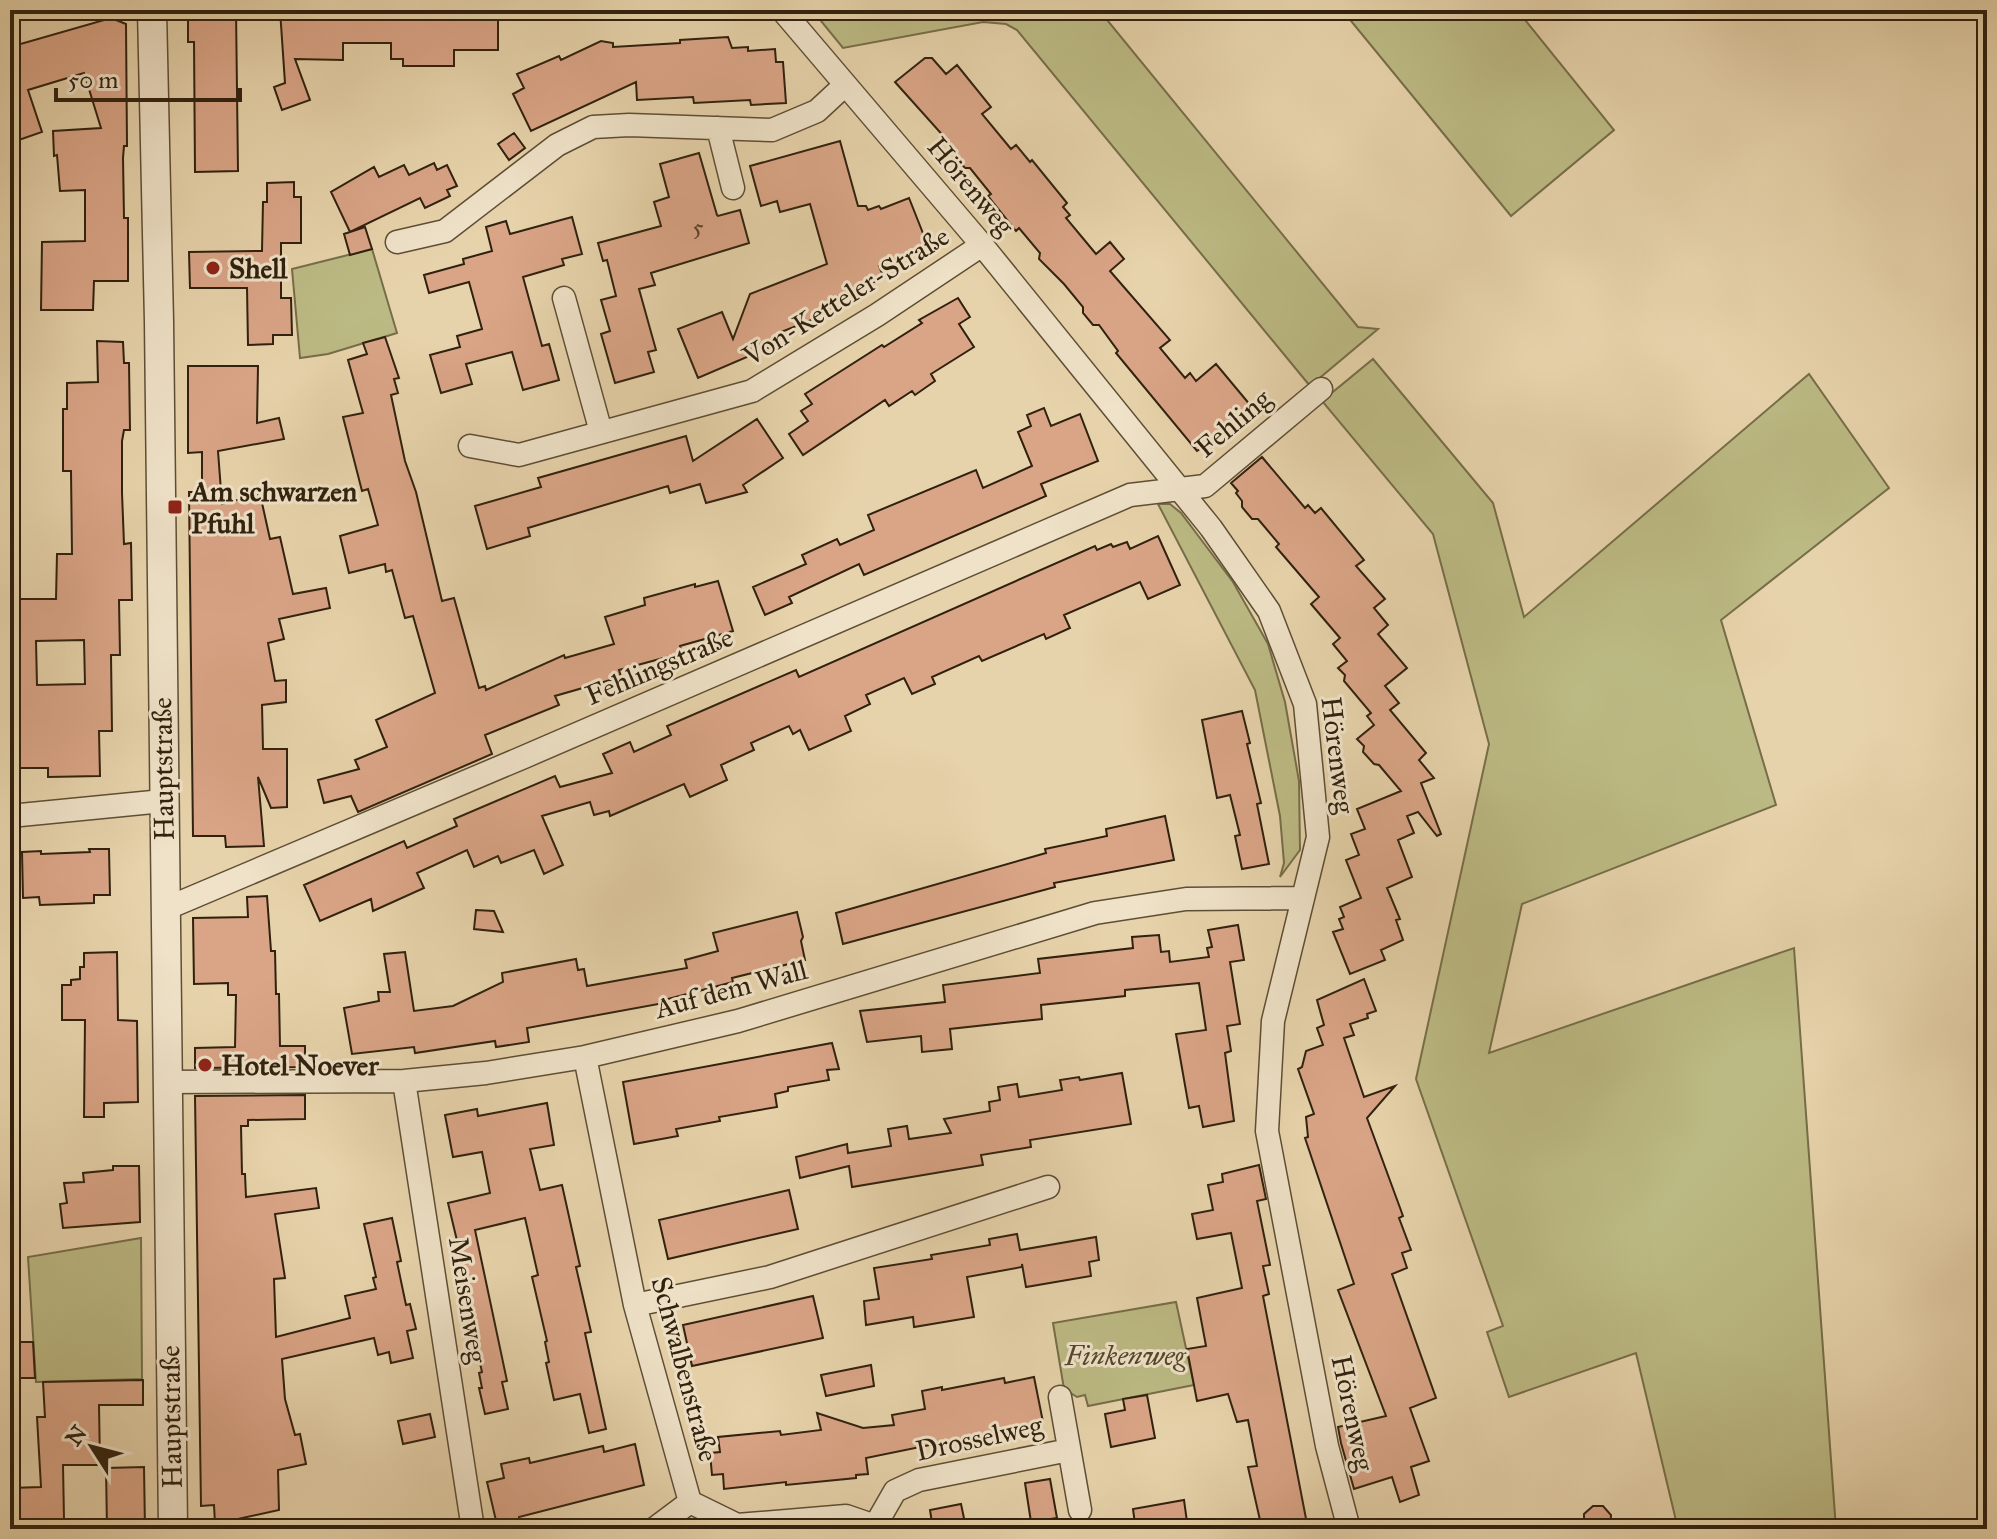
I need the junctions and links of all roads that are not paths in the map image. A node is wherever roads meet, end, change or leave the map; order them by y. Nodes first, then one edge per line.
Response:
1 (152, 10) edge
2 (782, 10) edge
3 (845, 85) junction
4 (718, 128) junction
5 (733, 188) dead end
6 (397, 242) dead end
7 (982, 245) junction
8 (564, 298) dead end
9 (1321, 389) dead end
10 (601, 432) junction
11 (470, 446) dead end
12 (1179, 489) junction
13 (163, 801) junction
14 (10, 816) edge
15 (1302, 898) junction
16 (165, 909) junction
17 (585, 1057) junction
18 (404, 1081) junction
19 (166, 1082) junction
20 (1048, 1187) dead end
21 (635, 1305) junction
22 (1060, 1397) dead end
23 (1069, 1450) junction
24 (690, 1502) junction
25 (1080, 1510) dead end
26 (877, 1527) edge
27 (173, 1529) edge
28 (473, 1529) edge
29 (654, 1529) edge
30 (1349, 1529) edge

1 - 13 street, Hauptstraße
2 - 3 street, Hörenweg
3 - 4 street
3 - 7 street, Hörenweg
4 - 5 street
4 - 6 street
7 - 10 street, Von-Ketteler-Straße
7 - 12 street, Hörenweg
8 - 10 street
9 - 12 street, Fehling
10 - 11 street, Von-Ketteler-Straße
12 - 15 street, Hörenweg
12 - 16 street, Fehlingstraße
13 - 14 street
13 - 16 street, Hauptstraße
15 - 17 street, Auf dem Wall
15 - 30 street, Hörenweg
16 - 19 street, Hauptstraße
17 - 18 street, Auf dem Wall
17 - 21 street, Schwalbenstraße
18 - 19 street, Auf dem Wall
18 - 28 street, Meisenweg
19 - 27 street, Hauptstraße
20 - 21 street
21 - 24 street, Schwalbenstraße
22 - 23 street, Drosselweg
23 - 25 street, Drosselweg
23 - 26 street, Drosselweg
24 - 26 street, Schwalbenstraße
24 - 29 street

